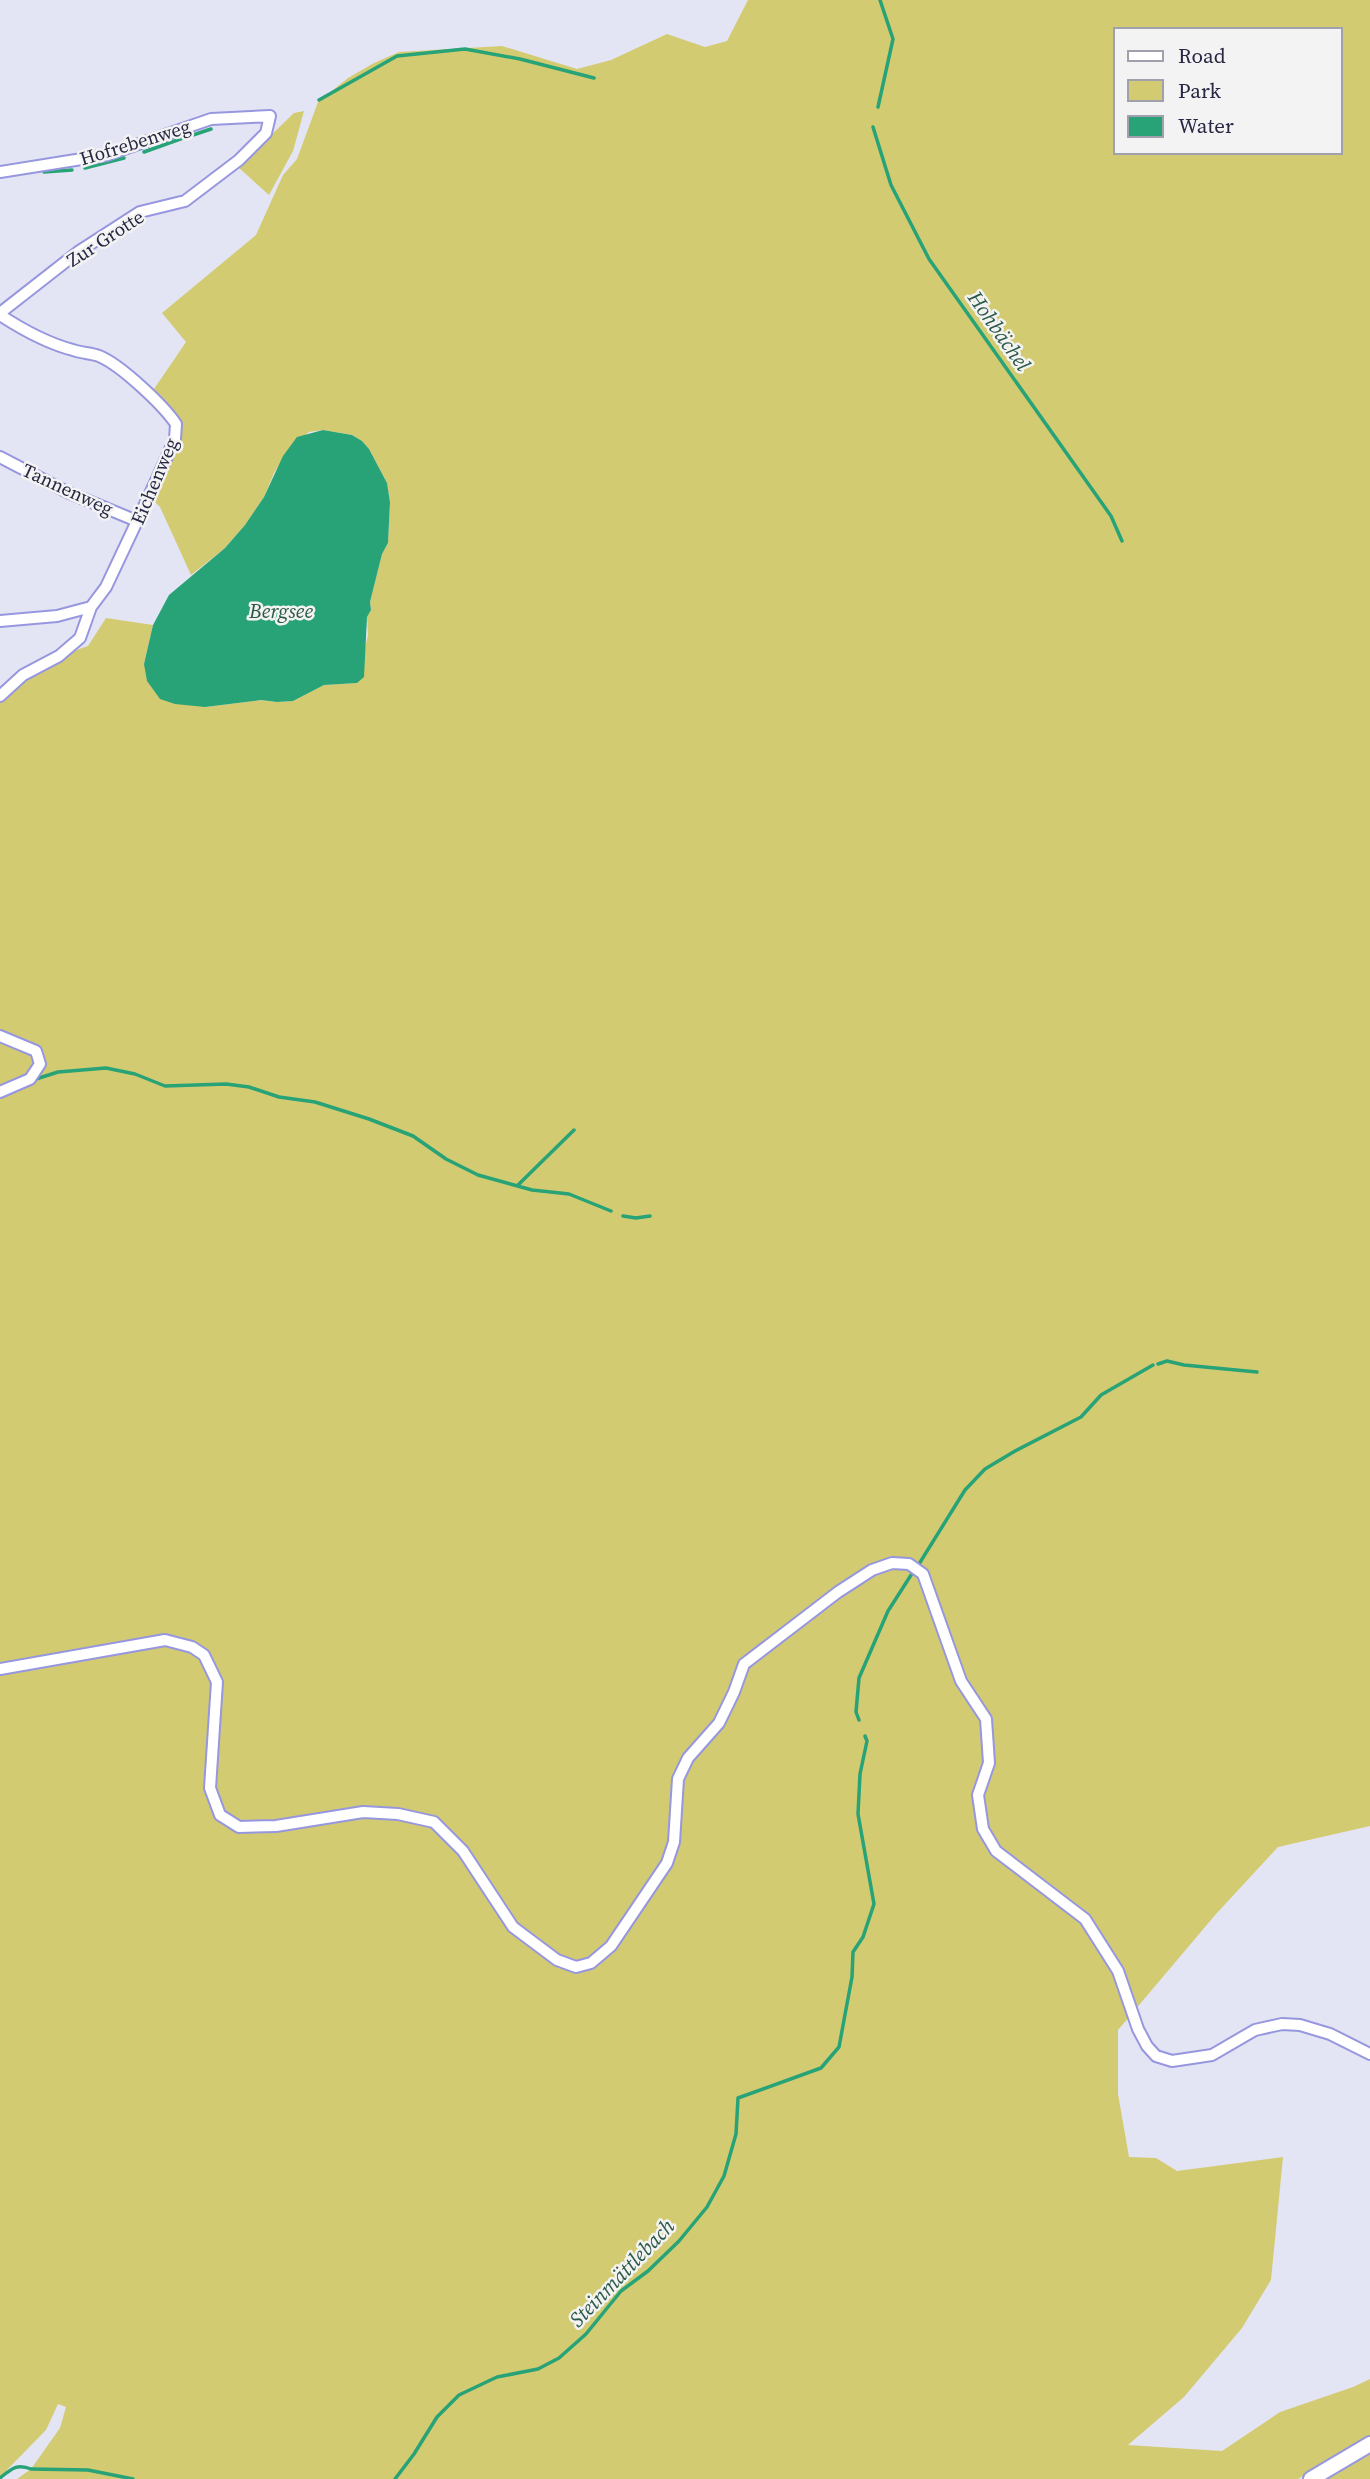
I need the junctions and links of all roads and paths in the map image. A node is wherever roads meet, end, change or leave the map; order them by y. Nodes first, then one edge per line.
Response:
1 (270, 116) joint
2 (0, 172) edge
3 (0, 314) edge
4 (0, 457) edge
5 (137, 521) junction
6 (91, 607) junction
7 (0, 621) edge
8 (0, 696) edge
9 (0, 1036) edge
10 (0, 1092) edge
11 (0, 1668) edge
12 (1370, 2054) edge
13 (1370, 2444) edge
14 (1311, 2479) edge

1 - 2 street, Hofrebenweg
1 - 3 street, Zur Grotte
3 - 5 street, Eichenweg
4 - 5 street, Tannenweg
5 - 6 street, Eichenweg
6 - 7 street
6 - 8 street, Eichenweg
9 - 10 street
11 - 12 street
13 - 14 main road

